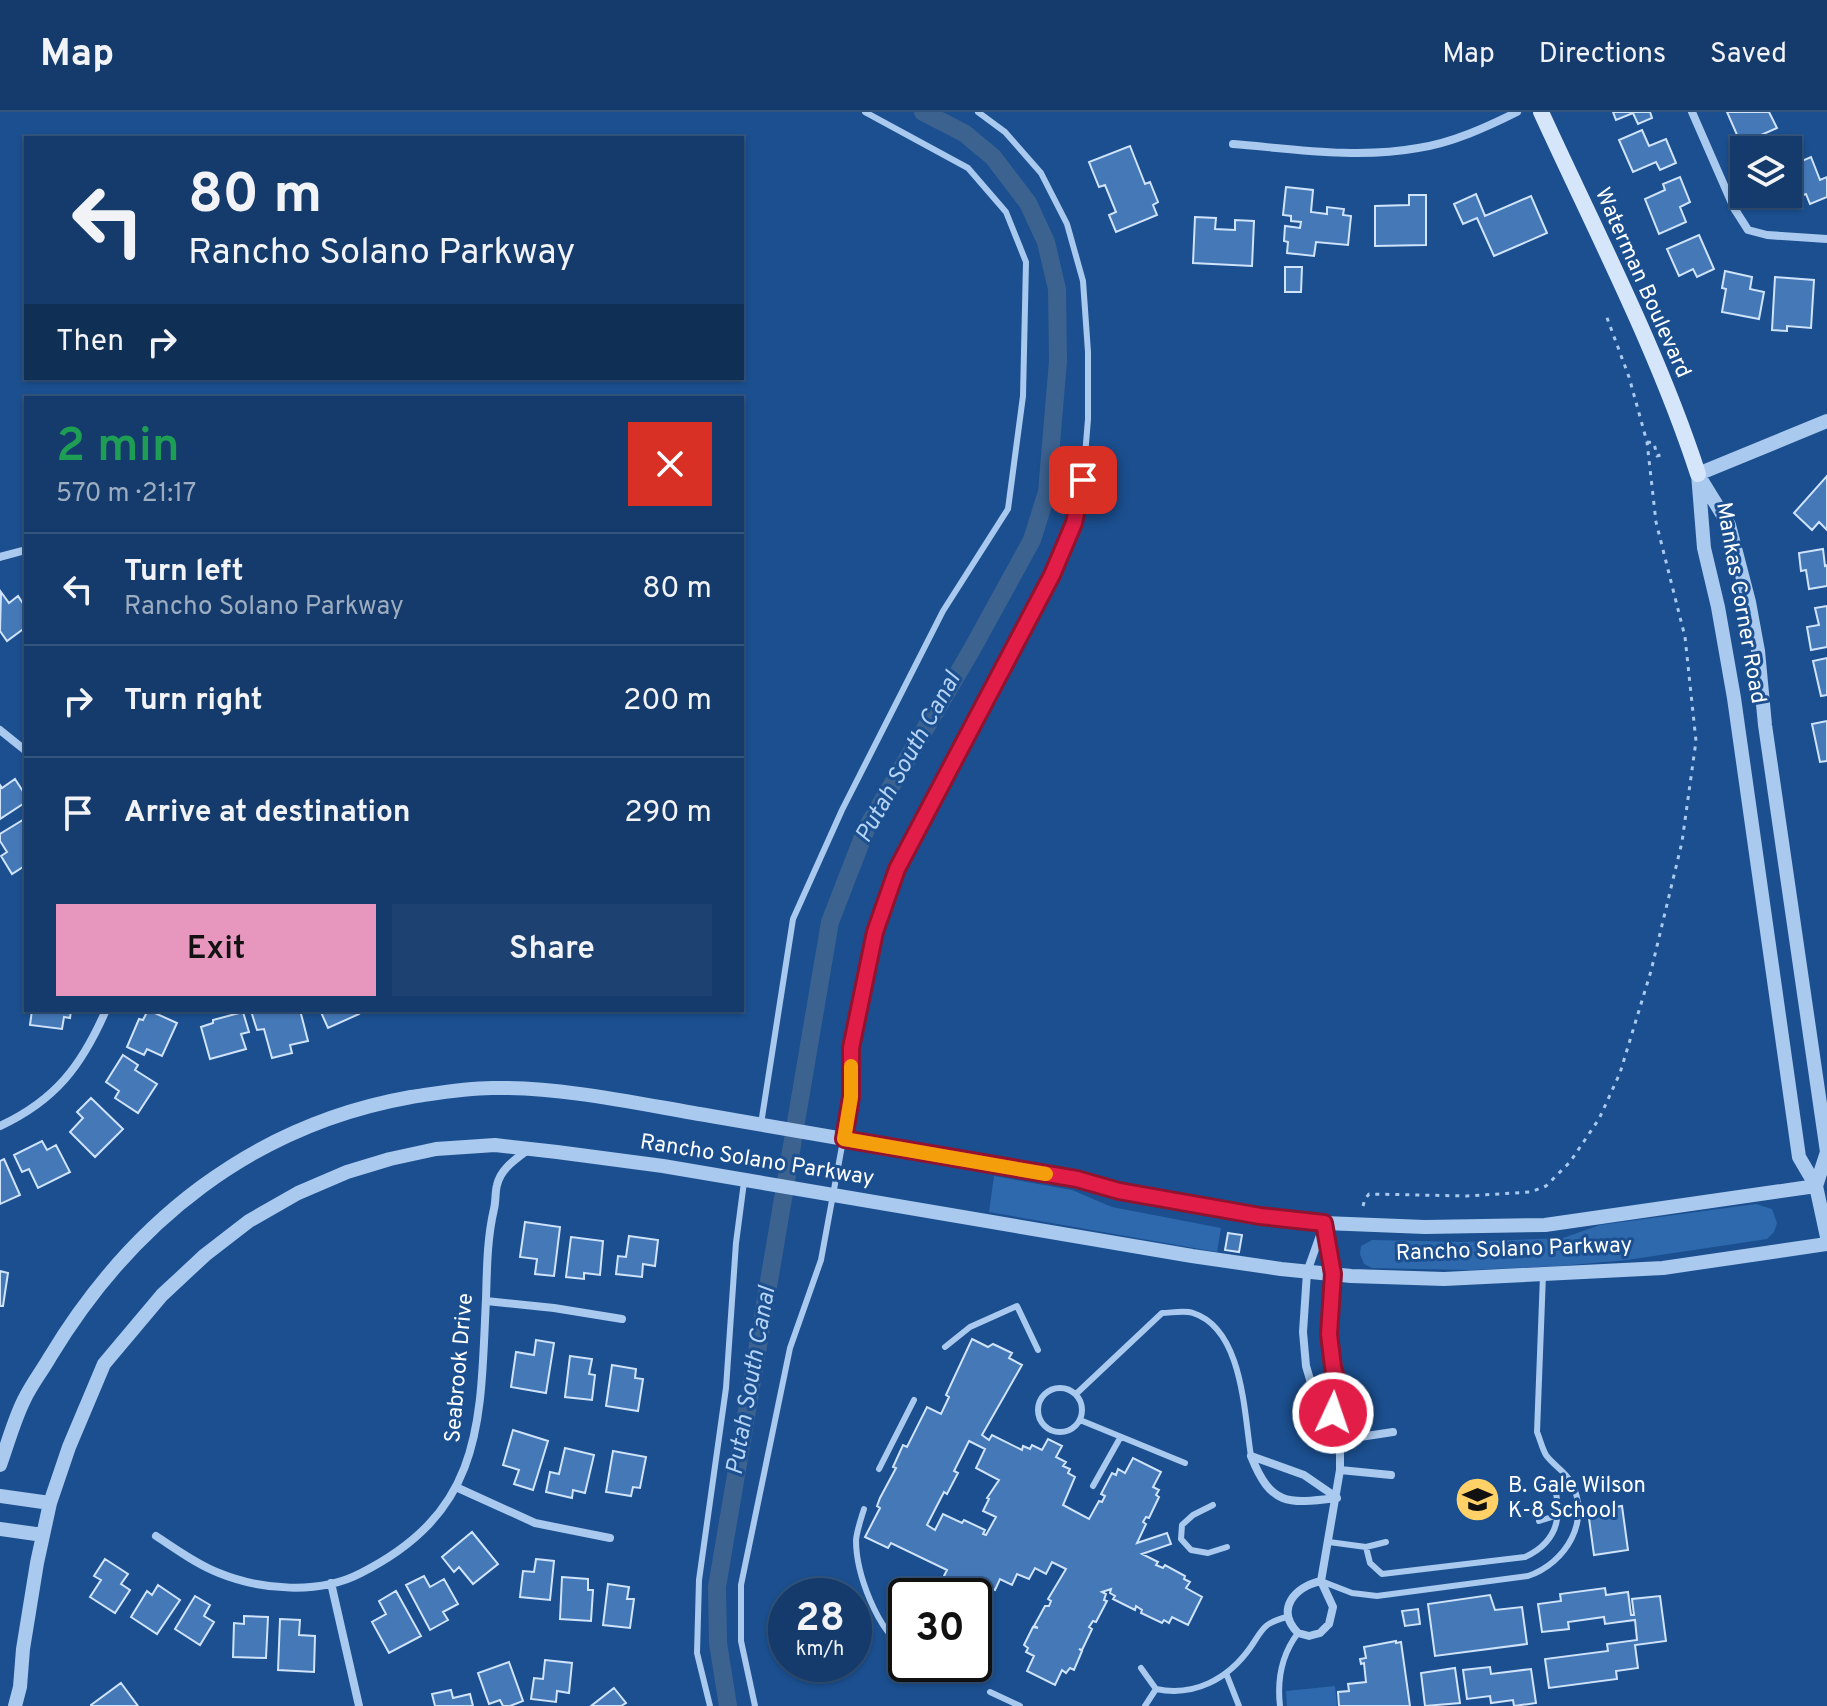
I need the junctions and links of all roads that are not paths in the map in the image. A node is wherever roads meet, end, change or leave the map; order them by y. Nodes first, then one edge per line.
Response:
1 (865, 112) edge
2 (978, 112) edge
3 (1517, 112) edge
4 (1541, 112) edge
5 (1692, 112) edge
6 (1233, 144) dead end
7 (1827, 239) edge
8 (1827, 421) edge
9 (1698, 474) junction
10 (22, 551) dead end
11 (0, 557) edge
12 (0, 730) edge
13 (24, 749) edge
14 (105, 1012) edge
15 (764, 1125) junction
16 (0, 1126) edge
17 (837, 1138) junction
18 (529, 1149) junction
19 (1827, 1152) edge
20 (745, 1179) junction
21 (1816, 1186) junction
22 (833, 1195) junction
23 (1324, 1223) junction
24 (1827, 1237) edge
25 (1827, 1244) edge
26 (1307, 1272) junction
27 (1333, 1274) junction
28 (1543, 1275) junction
29 (486, 1301) junction
30 (622, 1319) dead end
31 (945, 1347) dead end
32 (1038, 1350) dead end
33 (1076, 1394) junction
34 (914, 1400) dead end
35 (1333, 1413) junction
36 (1080, 1420) junction
37 (1393, 1432) dead end
38 (1120, 1438) junction
39 (1340, 1440) junction
40 (1251, 1456) junction
41 (1185, 1463) dead end
42 (0, 1465) edge
43 (879, 1469) dead end
44 (1340, 1470) junction
45 (1391, 1475) dead end
46 (1543, 1478) dead end
47 (1093, 1486) dead end
48 (458, 1488) junction
49 (0, 1496) edge
50 (1337, 1498) junction
51 (50, 1503) junction
52 (1213, 1505) dead end
53 (1558, 1506) junction
54 (864, 1509) dead end
55 (1539, 1521) dead end
56 (0, 1529) edge
57 (43, 1535) junction
58 (156, 1536) dead end
59 (610, 1538) dead end
60 (1329, 1542) junction
61 (1386, 1542) dead end
62 (1227, 1547) dead end
63 (1366, 1547) junction
64 (1321, 1581) junction
65 (331, 1583) junction
66 (1287, 1617) junction
67 (888, 1630) edge
68 (1298, 1633) junction
69 (1141, 1668) dead end
70 (1226, 1673) junction
71 (1156, 1689) junction
72 (990, 1692) dead end
73 (15, 1706) edge
74 (359, 1706) edge
75 (710, 1706) edge
76 (755, 1706) edge
77 (1020, 1706) edge
78 (1145, 1706) edge
79 (1239, 1706) edge
80 (1280, 1706) edge

1 - 15 lane
2 - 17 lane
3 - 6 street
4 - 9 main road, Waterman Boulevard
5 - 7 street
8 - 9 street
9 - 19 street, Mankas Corner Road
9 - 21 street, Mankas Corner Road
10 - 11 street
12 - 13 street
14 - 16 street
15 - 17 street, Rancho Solano Parkway
15 - 42 street, Rancho Solano Parkway
17 - 22 lane
17 - 23 street, Rancho Solano Parkway
18 - 20 street, Rancho Solano Parkway
18 - 29 street, Seabrook Drive
18 - 51 street, Rancho Solano Parkway
19 - 21 street, Mankas Corner Road
20 - 22 street, Rancho Solano Parkway
20 - 75 lane
21 - 23 street, Rancho Solano Parkway
21 - 24 street, Mankas Corner Road
22 - 26 street, Rancho Solano Parkway
22 - 76 lane
23 - 26 street
23 - 27 street
25 - 28 street, Rancho Solano Parkway
26 - 27 street, Rancho Solano Parkway
26 - 35 street
27 - 28 street, Rancho Solano Parkway
27 - 35 street
28 - 64 lane
29 - 30 street
29 - 48 street, Seabrook Drive
31 - 32 lane
33 - 36 lane
33 - 36 lane
33 - 40 lane
34 - 43 lane
35 - 39 street
36 - 38 lane
37 - 39 street
38 - 41 lane
38 - 47 lane
39 - 44 street
40 - 50 street
40 - 50 street
44 - 45 street
44 - 50 street
46 - 53 lane
48 - 59 street
48 - 65 street, Seabrook Drive
49 - 51 street
50 - 60 street
51 - 57 street, Rancho Solano Parkway
52 - 62 lane
53 - 55 lane
53 - 63 lane
54 - 67 lane
56 - 57 street
57 - 73 street, Rancho Solano Parkway
58 - 65 street, Seabrook Drive
60 - 63 lane
60 - 64 street
61 - 63 lane
64 - 66 street
64 - 68 street
65 - 74 street
66 - 68 street
66 - 70 lane
68 - 80 lane
69 - 71 lane
70 - 71 lane
70 - 79 lane
71 - 78 lane
72 - 77 lane

